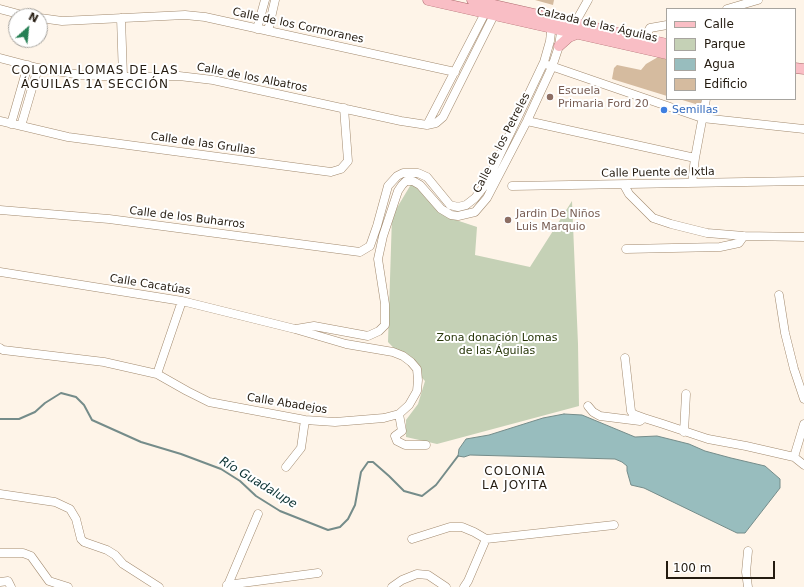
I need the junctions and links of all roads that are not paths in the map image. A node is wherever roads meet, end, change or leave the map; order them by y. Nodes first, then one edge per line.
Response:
1 (265, 0) edge
2 (275, 0) edge
3 (430, 0) edge
4 (472, 0) edge
5 (588, 0) edge
6 (758, 0) edge
7 (730, 8) edge
8 (489, 14) junction
9 (121, 18) junction
10 (48, 19) edge
11 (575, 23) junction
12 (557, 24) junction
13 (666, 25) edge
14 (257, 29) junction
15 (268, 31) junction
16 (579, 33) junction
17 (644, 39) junction
18 (666, 44) edge
19 (559, 46) junction
20 (666, 54) edge
21 (0, 58) edge
22 (544, 62) junction
23 (28, 65) junction
24 (552, 66) junction
25 (38, 68) junction
26 (454, 72) junction
27 (123, 77) junction
28 (706, 100) edge
29 (344, 108) junction
30 (702, 118) junction
31 (527, 121) junction
32 (0, 122) edge
33 (11, 124) junction
34 (21, 126) junction
35 (428, 126) junction
36 (804, 129) edge
37 (695, 158) junction
38 (804, 181) edge
39 (692, 183) junction
40 (624, 185) junction
41 (512, 186) dead end
42 (0, 210) edge
43 (744, 236) junction
44 (804, 236) edge
45 (370, 246) joint
46 (626, 249) dead end
47 (0, 272) edge
48 (778, 295) dead end
49 (182, 301) junction
50 (295, 329) junction
51 (0, 348) edge
52 (625, 358) dead end
53 (157, 374) junction
54 (686, 394) dead end
55 (804, 399) edge
56 (588, 406) dead end
57 (399, 414) junction
58 (644, 418) junction
59 (305, 420) junction
60 (804, 424) edge
61 (684, 432) junction
62 (426, 445) dead end
63 (794, 457) junction
64 (804, 466) edge
65 (286, 467) dead end
66 (0, 494) edge
67 (258, 514) dead end
68 (614, 525) dead end
69 (412, 539) dead end
70 (486, 539) junction
71 (748, 551) dead end
72 (0, 553) edge
73 (318, 573) dead end
74 (0, 582) edge
75 (227, 586) edge
76 (11, 587) edge
77 (68, 587) edge
78 (159, 587) edge
79 (392, 587) edge
80 (446, 587) edge
81 (464, 587) edge
82 (748, 587) edge

1 - 14 street
2 - 15 street
3 - 8 main road, Calzada de las Águilas
4 - 12 main road, Calzada de las Águilas
5 - 11 street
6 - 7 street
8 - 12 main road, Calzada de las Águilas
8 - 26 street
8 - 35 street
9 - 10 street, Calle de los Cormoranes
9 - 14 street, Calle de los Cormoranes
9 - 27 street
11 - 12 main road, Calzada de las Águilas
11 - 17 main road, Calzada de las Águilas
12 - 16 main road, Calzada de las Águilas
12 - 19 street, Calle de los Petreles
12 - 22 street, Calle de los Petreles
13 - 17 street
14 - 15 street, Calle de los Cormoranes
15 - 26 street, Calle de los Cormoranes
16 - 19 main road
16 - 20 main road, Calzada de las Águilas
17 - 18 main road, Calzada de las Águilas
19 - 24 street, Calle de los Petreles
21 - 23 street, Calle de los Albatros
22 - 24 street
22 - 45 street, Calle de los Petreles
23 - 25 street, Calle de los Albatros
23 - 33 street
24 - 30 street
24 - 31 street, Calle de los Petreles
25 - 27 street, Calle de los Albatros
25 - 34 street
26 - 35 street
27 - 29 street, Calle de los Albatros
28 - 30 street
29 - 34 street, Calle de las Grullas
29 - 35 street, Calle de los Albatros
30 - 36 street
30 - 37 street
31 - 37 street
31 - 50 street, Calle de los Petreles
32 - 33 street, Calle de las Grullas
33 - 34 street, Calle de las Grullas
37 - 39 street
38 - 39 street, Calle Puente de Ixtla
39 - 40 street, Calle Puente de Ixtla
40 - 41 street, Calle Puente de Ixtla
40 - 43 street
42 - 45 street, Calle de los Buharros
43 - 44 street
43 - 46 street
47 - 49 street, Calle Cacatúas
48 - 55 street
49 - 50 street, Calle Cacatúas
49 - 53 street
50 - 57 street
51 - 53 street, Calle Abadejos
52 - 58 street
53 - 59 street, Calle Abadejos
54 - 61 street
56 - 58 street
57 - 59 street, Calle Abadejos
57 - 62 street
58 - 61 street
59 - 65 street
60 - 63 street
61 - 63 street
63 - 64 street
66 - 78 street
67 - 75 street
68 - 70 street
69 - 70 street
70 - 81 street
71 - 82 street
72 - 77 street
73 - 75 street
74 - 76 street
79 - 80 street

